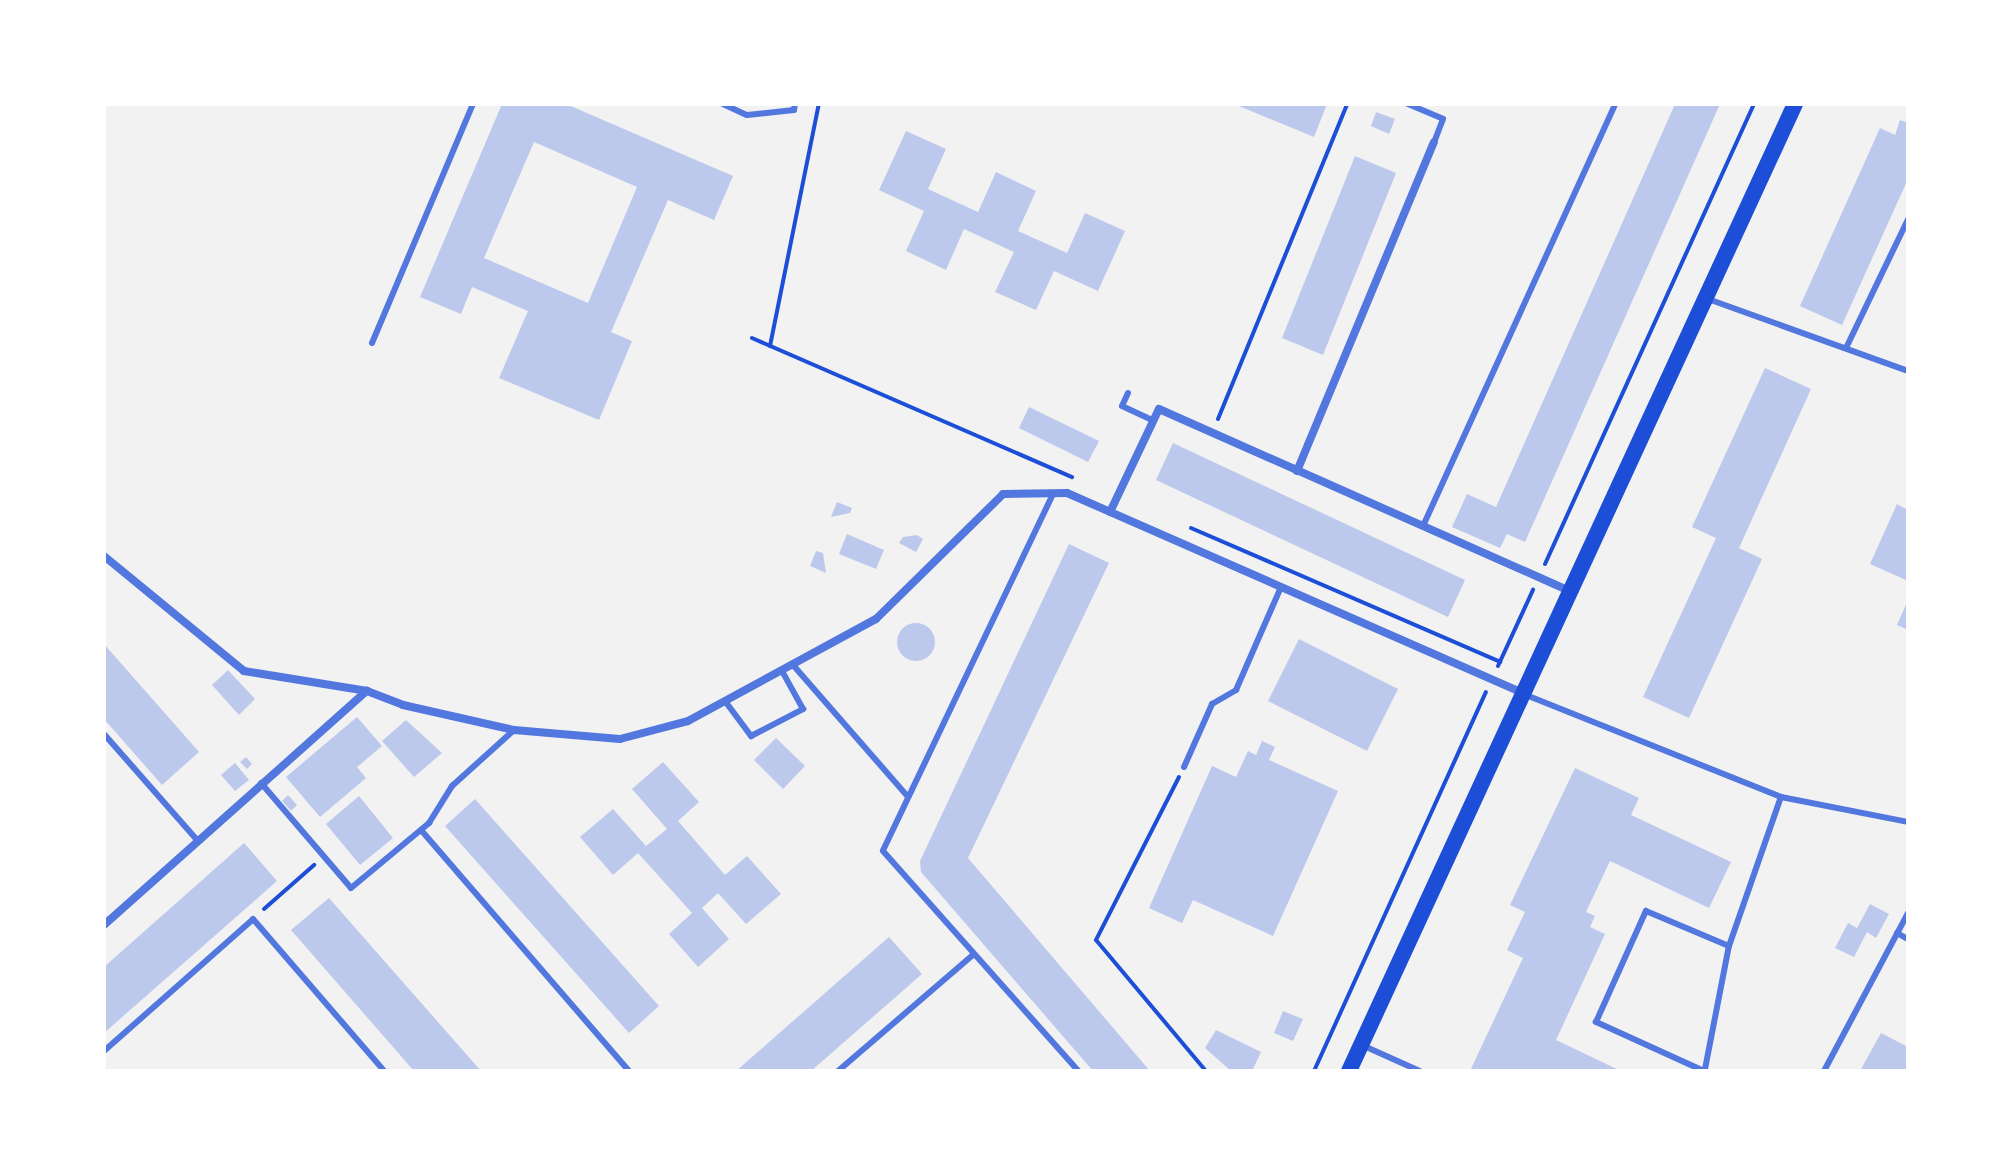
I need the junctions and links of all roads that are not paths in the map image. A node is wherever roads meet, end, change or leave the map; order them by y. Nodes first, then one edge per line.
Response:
1 (473, 104) edge
2 (723, 104) edge
3 (795, 104) edge
4 (1408, 104) edge
5 (1615, 104) edge
6 (1795, 104) edge
7 (1434, 142) joint
8 (1908, 219) edge
9 (1706, 298) junction
10 (372, 343) dead end
11 (1847, 346) junction
12 (1908, 371) edge
13 (1128, 393) dead end
14 (1154, 421) junction
15 (1297, 471) junction
16 (1053, 494) junction
17 (1110, 512) junction
18 (1423, 526) junction
19 (104, 556) edge
20 (1281, 587) junction
21 (1571, 592) junction
22 (793, 665) junction
23 (782, 671) junction
24 (367, 691) junction
25 (1525, 695) junction
26 (725, 701) junction
27 (514, 730) junction
28 (104, 734) edge
29 (1184, 767) road end
30 (261, 783) junction
31 (908, 797) junction
32 (1781, 797) junction
33 (1908, 822) edge
34 (421, 830) junction
35 (197, 840) junction
36 (1908, 913) edge
37 (104, 925) edge
38 (1897, 933) junction
39 (1908, 939) edge
40 (1729, 946) junction
41 (974, 954) junction
42 (1361, 1044) junction
43 (104, 1051) edge
44 (1704, 1070) edge
45 (384, 1071) edge
46 (629, 1071) edge
47 (838, 1071) edge
48 (1078, 1071) edge
49 (1349, 1071) edge
50 (1420, 1071) edge
51 (1824, 1071) edge

1 - 10 lane
2 - 3 lane
4 - 7 lane
5 - 18 lane
6 - 9 main road
7 - 15 street
8 - 11 lane
9 - 11 lane
9 - 21 main road
11 - 12 lane
13 - 14 lane
14 - 15 street
14 - 17 street
15 - 18 street
16 - 17 street
16 - 22 street
16 - 31 lane
17 - 20 street
18 - 21 street
19 - 24 street
20 - 25 street
20 - 29 lane
21 - 25 main road
22 - 23 street
22 - 31 lane
23 - 26 street
23 - 26 lane
24 - 27 street
24 - 30 street
25 - 32 lane
25 - 42 main road
26 - 27 street
27 - 34 lane
28 - 35 lane
30 - 34 lane
30 - 35 street
31 - 41 lane
32 - 33 lane
32 - 40 lane
34 - 46 lane
35 - 37 street
36 - 38 lane
38 - 39 lane
38 - 51 lane
40 - 44 lane
40 - 44 lane
41 - 47 lane
41 - 48 lane
42 - 49 main road
42 - 50 lane
43 - 45 lane

